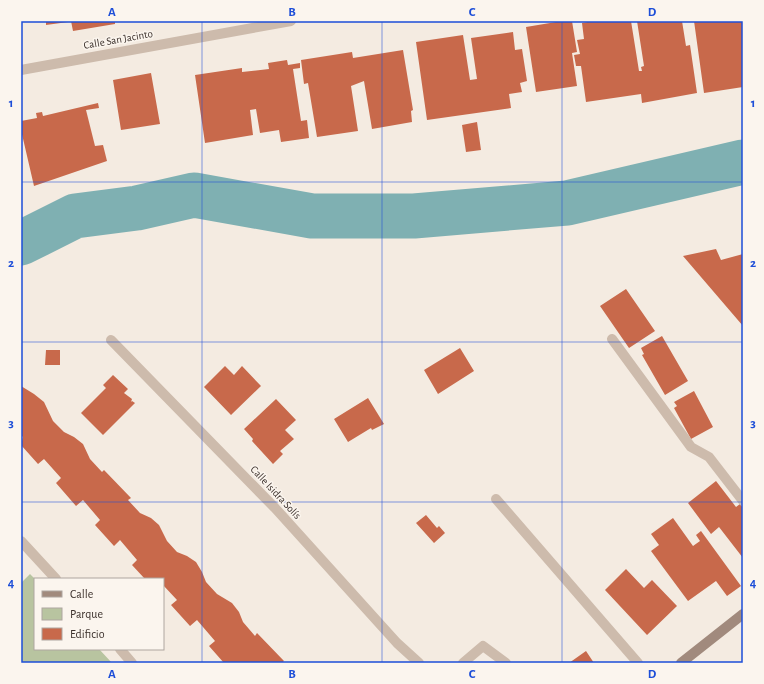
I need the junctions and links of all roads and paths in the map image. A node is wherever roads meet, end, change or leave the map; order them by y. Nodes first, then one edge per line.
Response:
1 (291, 21) edge
2 (257, 23) edge
3 (21, 70) edge
4 (612, 339) dead end
5 (112, 340) dead end
6 (496, 499) dead end
7 (743, 501) edge
8 (21, 541) edge
9 (55, 578) edge
10 (743, 614) edge
11 (121, 650) edge
12 (132, 663) edge
13 (419, 663) edge
14 (463, 663) edge
15 (506, 663) edge
16 (638, 663) edge
17 (681, 663) edge

1 - 2 street, Calle San Jacinto
2 - 3 street, Calle San Jacinto
4 - 7 street
5 - 13 street, Calle Isidra Solís
6 - 16 street
8 - 9 street
10 - 17 street
11 - 12 street
14 - 15 street

